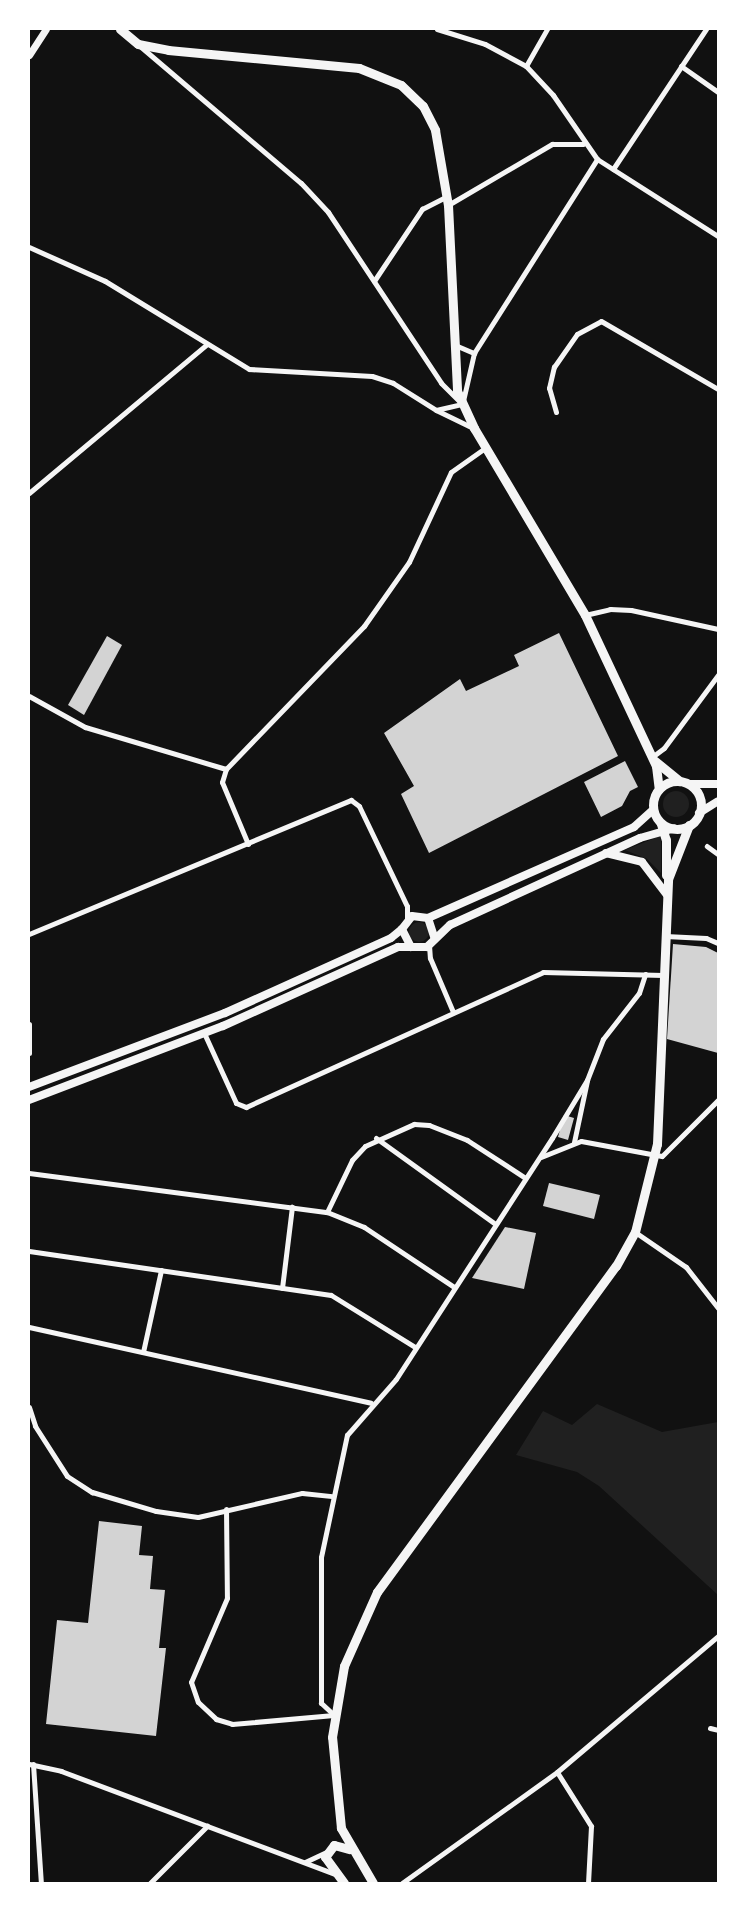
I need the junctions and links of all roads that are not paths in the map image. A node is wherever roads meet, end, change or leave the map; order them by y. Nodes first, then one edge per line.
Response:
1 (46, 29) edge
2 (120, 29) edge
3 (437, 29) edge
4 (547, 29) edge
5 (706, 29) edge
6 (138, 44) junction
7 (29, 55) edge
8 (526, 66) junction
9 (681, 66) junction
10 (718, 92) edge
11 (583, 144) junction
12 (596, 159) junction
13 (613, 169) junction
14 (447, 201) junction
15 (718, 236) edge
16 (29, 247) edge
17 (374, 281) junction
18 (451, 342) junction
19 (207, 344) junction
20 (474, 353) junction
21 (718, 389) edge
22 (462, 404) junction
23 (436, 410) junction
24 (556, 412) dead end
25 (474, 428) junction
26 (485, 448) junction
27 (29, 493) edge
28 (585, 615) junction
29 (718, 629) edge
30 (718, 676) edge
31 (29, 696) edge
32 (652, 757) junction
33 (226, 769) junction
34 (685, 782) junction
35 (718, 784) edge
36 (659, 789) junction
37 (718, 801) edge
38 (653, 810) junction
39 (699, 813) junction
40 (689, 825) junction
41 (662, 826) junction
42 (248, 844) junction
43 (707, 846) dead end
44 (606, 853) junction
45 (718, 854) edge
46 (667, 895) junction
47 (408, 908) junction
48 (417, 915) junction
49 (428, 918) junction
50 (407, 919) junction
51 (402, 929) junction
52 (29, 934) edge
53 (665, 936) junction
54 (434, 937) junction
55 (429, 944) junction
56 (718, 944) edge
57 (415, 948) junction
58 (430, 958) junction
59 (645, 974) junction
60 (663, 975) junction
61 (453, 1012) junction
62 (29, 1024) edge
63 (204, 1034) junction
64 (30, 1041) edge
65 (29, 1053) edge
66 (587, 1080) junction
67 (29, 1087) edge
68 (29, 1100) edge
69 (718, 1100) edge
70 (376, 1138) junction
71 (574, 1142) junction
72 (655, 1158) junction
73 (536, 1160) junction
74 (29, 1173) edge
75 (524, 1177) junction
76 (292, 1207) junction
77 (327, 1212) junction
78 (494, 1223) junction
79 (635, 1232) junction
80 (29, 1251) edge
81 (161, 1270) junction
82 (454, 1287) junction
83 (282, 1288) junction
84 (718, 1308) edge
85 (29, 1327) edge
86 (415, 1347) junction
87 (143, 1352) junction
88 (371, 1403) junction
89 (29, 1407) edge
90 (332, 1496) junction
91 (226, 1510) junction
92 (718, 1636) edge
93 (334, 1715) junction
94 (710, 1728) dead end
95 (718, 1730) edge
96 (31, 1764) edge
97 (557, 1772) junction
98 (207, 1826) junction
99 (341, 1828) junction
100 (334, 1845) junction
101 (349, 1849) junction
102 (326, 1852) junction
103 (305, 1862) junction
104 (335, 1874) junction
105 (41, 1883) edge
106 (150, 1883) edge
107 (344, 1883) edge
108 (373, 1883) edge
109 (402, 1883) edge
110 (588, 1883) edge

1 - 7 street
2 - 6 main road
3 - 8 street
4 - 8 street
5 - 9 street
6 - 14 main road
6 - 17 street
8 - 11 street
9 - 10 street
9 - 13 street
11 - 12 street
11 - 14 street
12 - 13 street
12 - 20 street
13 - 15 street
14 - 17 street
14 - 18 main road
16 - 19 street
17 - 22 street
18 - 20 street
18 - 22 main road
19 - 23 street
19 - 27 street
20 - 22 street
21 - 24 street
22 - 23 street
22 - 25 main road
23 - 25 street
25 - 26 main road
26 - 28 main road
26 - 33 street
28 - 29 street
28 - 32 main road
30 - 32 street
31 - 33 street
32 - 34 main road
32 - 36 main road
33 - 42 street
34 - 35 main road
34 - 36 main road
34 - 39 main road
36 - 38 main road
37 - 39 main road
38 - 41 main road
38 - 49 main road
39 - 40 main road
40 - 41 main road
40 - 46 main road
41 - 44 main road
41 - 46 main road
42 - 47 street
42 - 52 street
43 - 45 street
44 - 46 main road
44 - 54 main road
46 - 53 main road
47 - 48 street
47 - 50 street
48 - 49 main road
48 - 50 main road
49 - 54 main road
50 - 51 main road
51 - 57 main road
51 - 67 main road
53 - 56 street
53 - 60 main road
54 - 55 main road
55 - 57 main road
55 - 58 street
57 - 58 street
57 - 63 main road
58 - 61 street
59 - 60 street
59 - 61 street
59 - 66 street
60 - 72 main road
61 - 63 street
62 - 64 street
63 - 68 main road
64 - 65 street
66 - 71 street
66 - 73 street
69 - 72 street
70 - 75 street
70 - 77 street
70 - 78 street
71 - 72 street
71 - 73 street
72 - 79 main road
73 - 75 street
74 - 76 street
75 - 78 street
76 - 77 street
76 - 83 street
77 - 82 street
78 - 82 street
79 - 84 street
79 - 93 main road
80 - 81 street
81 - 83 street
81 - 87 street
82 - 86 street
83 - 86 street
85 - 87 street
86 - 88 street
87 - 88 street
88 - 90 street
89 - 91 street
90 - 91 street
90 - 93 street
91 - 93 street
92 - 97 street
93 - 99 main road
94 - 95 street
96 - 98 street
96 - 105 street
97 - 109 street
97 - 110 street
98 - 103 street
98 - 106 street
99 - 100 main road
99 - 101 main road
100 - 101 main road
100 - 102 main road
101 - 108 main road
102 - 103 street
102 - 104 main road
103 - 104 street
104 - 107 main road

